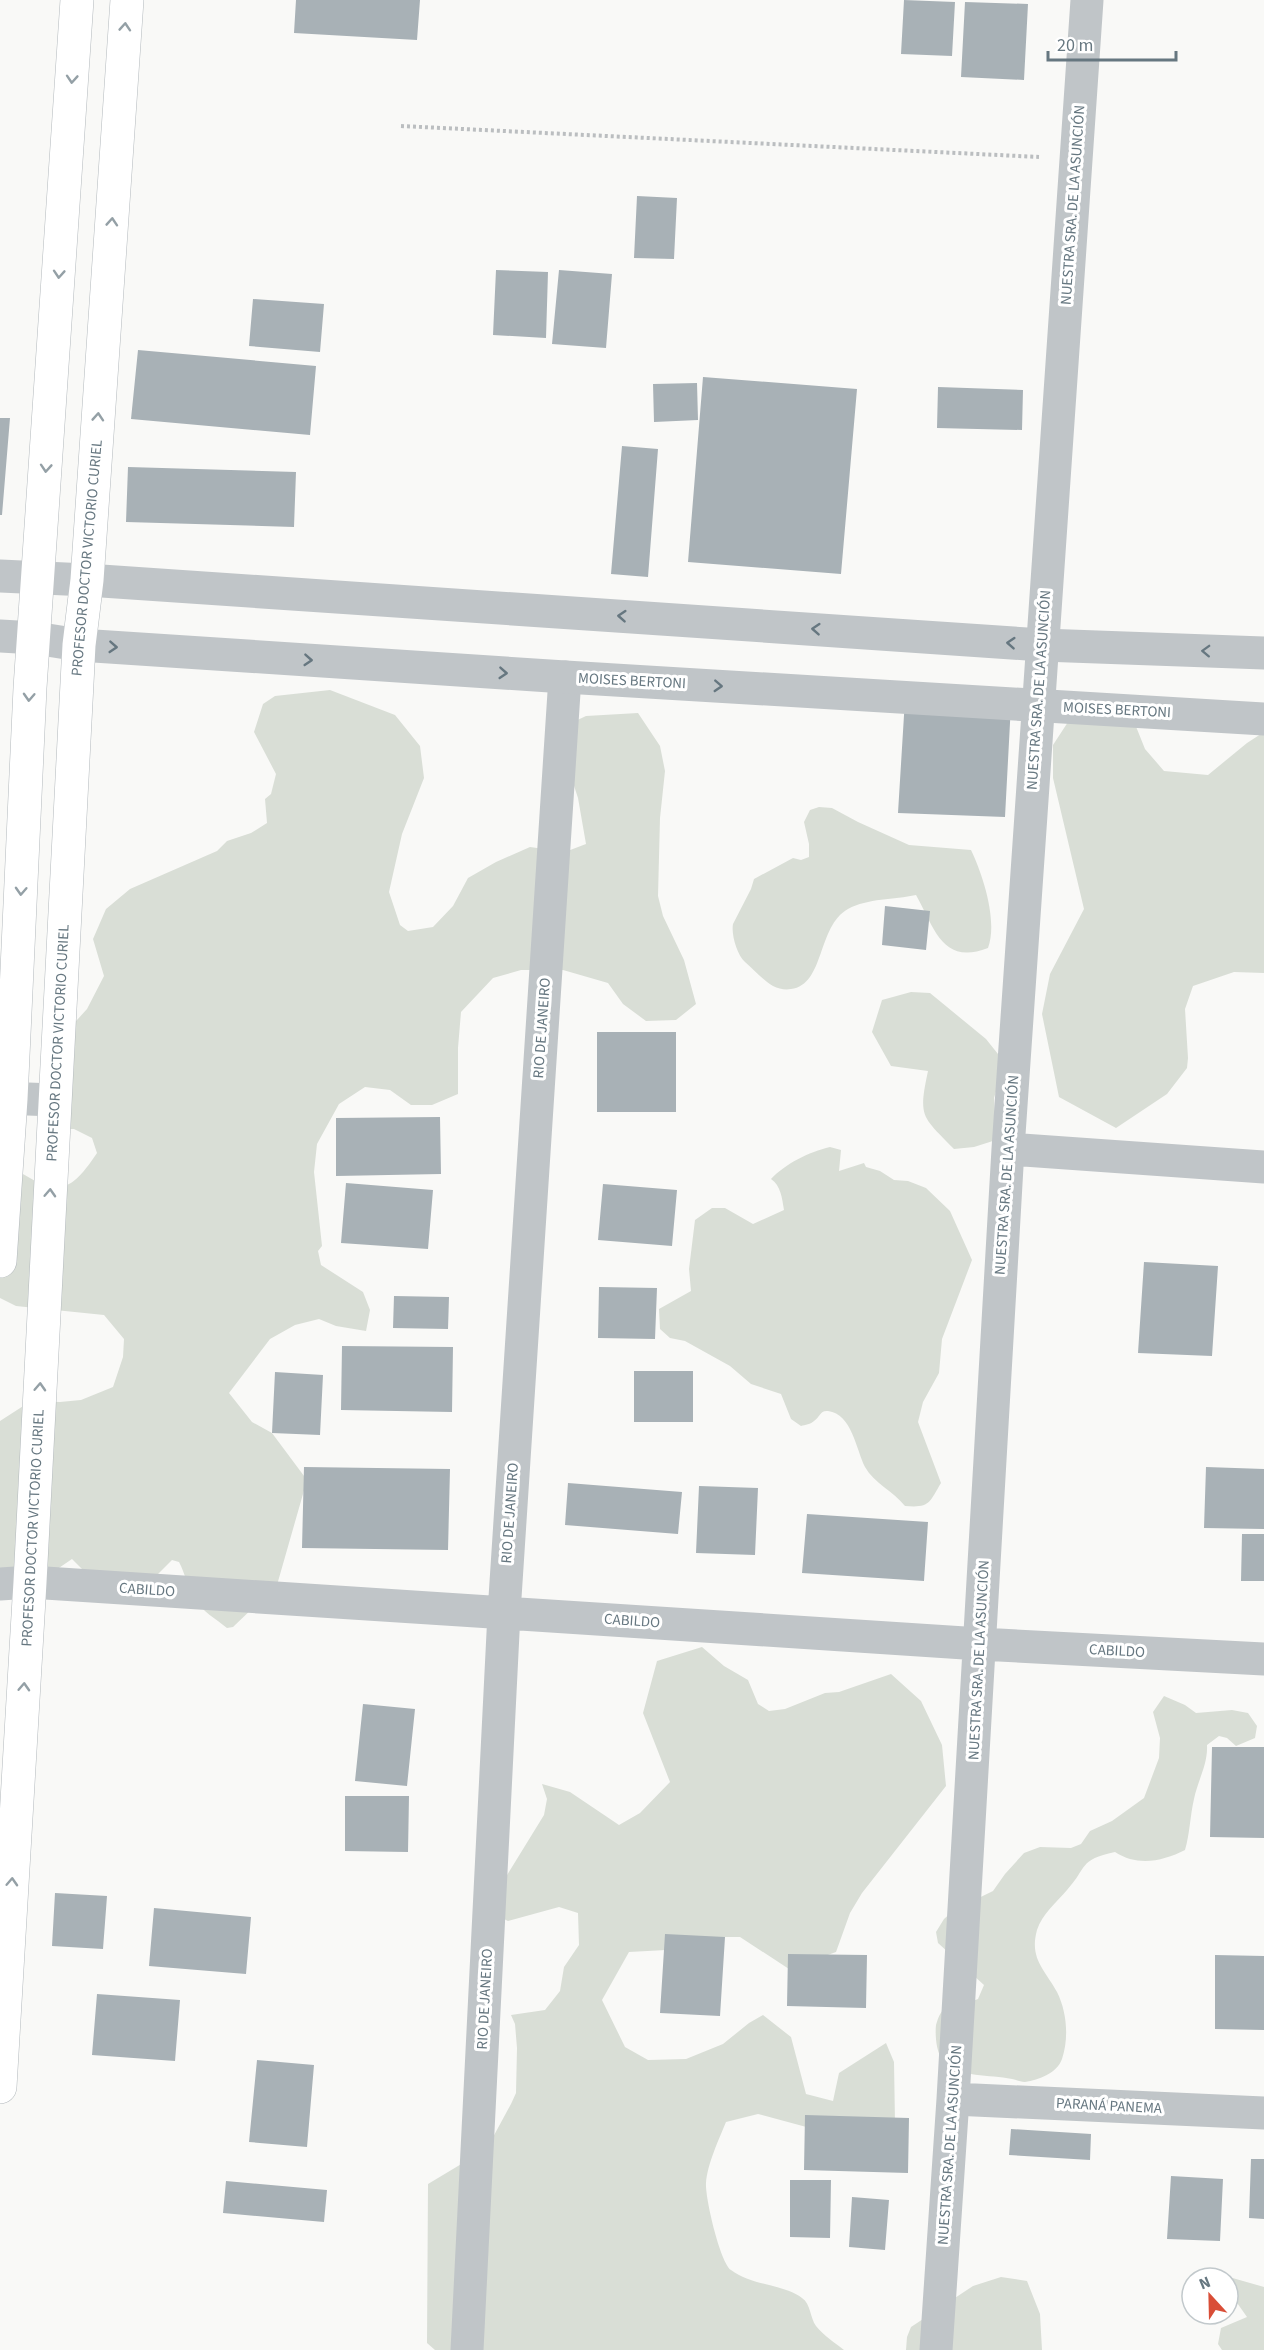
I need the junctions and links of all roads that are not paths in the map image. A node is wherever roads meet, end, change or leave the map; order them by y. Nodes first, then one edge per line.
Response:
1 (77, 0) edge
2 (127, 0) edge
3 (1087, 0) edge
4 (0, 576) edge
5 (38, 579) junction
6 (87, 580) junction
7 (0, 636) edge
8 (34, 638) junction
9 (79, 645) junction
10 (1042, 645) junction
11 (1264, 653) edge
12 (565, 677) junction
13 (1038, 705) junction
14 (1264, 719) edge
15 (6, 1098) edge
16 (55, 1100) junction
17 (1008, 1149) junction
18 (1264, 1167) edge
19 (0, 1261) edge
20 (15, 1583) edge
21 (504, 1613) junction
22 (980, 1644) junction
23 (1264, 1659) edge
24 (0, 2087) edge
25 (953, 2099) junction
26 (1264, 2113) edge
27 (467, 2350) edge
28 (936, 2350) edge

1 -> 5 main road
6 -> 2 main road, PROFESOR DOCTOR VICTORIO CURIEL
3 - 10 street, NUESTRA SRA. DE LA ASUNCIÓN
4 - 5 street
5 - 6 street
5 - 8 main road
6 - 9 main road, PROFESOR DOCTOR VICTORIO CURIEL
10 -> 6 street
7 - 8 street, MOISES BERTONI
8 - 9 street, MOISES BERTONI
8 -> 15 main road
9 -> 12 street, MOISES BERTONI
9 - 16 main road, PROFESOR DOCTOR VICTORIO CURIEL
11 -> 10 street
10 - 13 street, NUESTRA SRA. DE LA ASUNCIÓN
12 -> 13 street, MOISES BERTONI
12 - 21 street, RIO DE JANEIRO
13 - 14 street, MOISES BERTONI
13 - 17 street, NUESTRA SRA. DE LA ASUNCIÓN
15 - 16 street
15 - 19 main road
20 -> 16 main road, PROFESOR DOCTOR VICTORIO CURIEL
17 - 18 street
17 - 22 street, NUESTRA SRA. DE LA ASUNCIÓN
20 - 21 street, CABILDO
24 -> 20 main road, PROFESOR DOCTOR VICTORIO CURIEL
21 - 22 street, CABILDO
21 - 27 street, RIO DE JANEIRO
22 - 23 street, CABILDO
22 - 25 street, NUESTRA SRA. DE LA ASUNCIÓN
25 - 26 street, PARANÁ PANEMA
25 - 28 street, NUESTRA SRA. DE LA ASUNCIÓN

